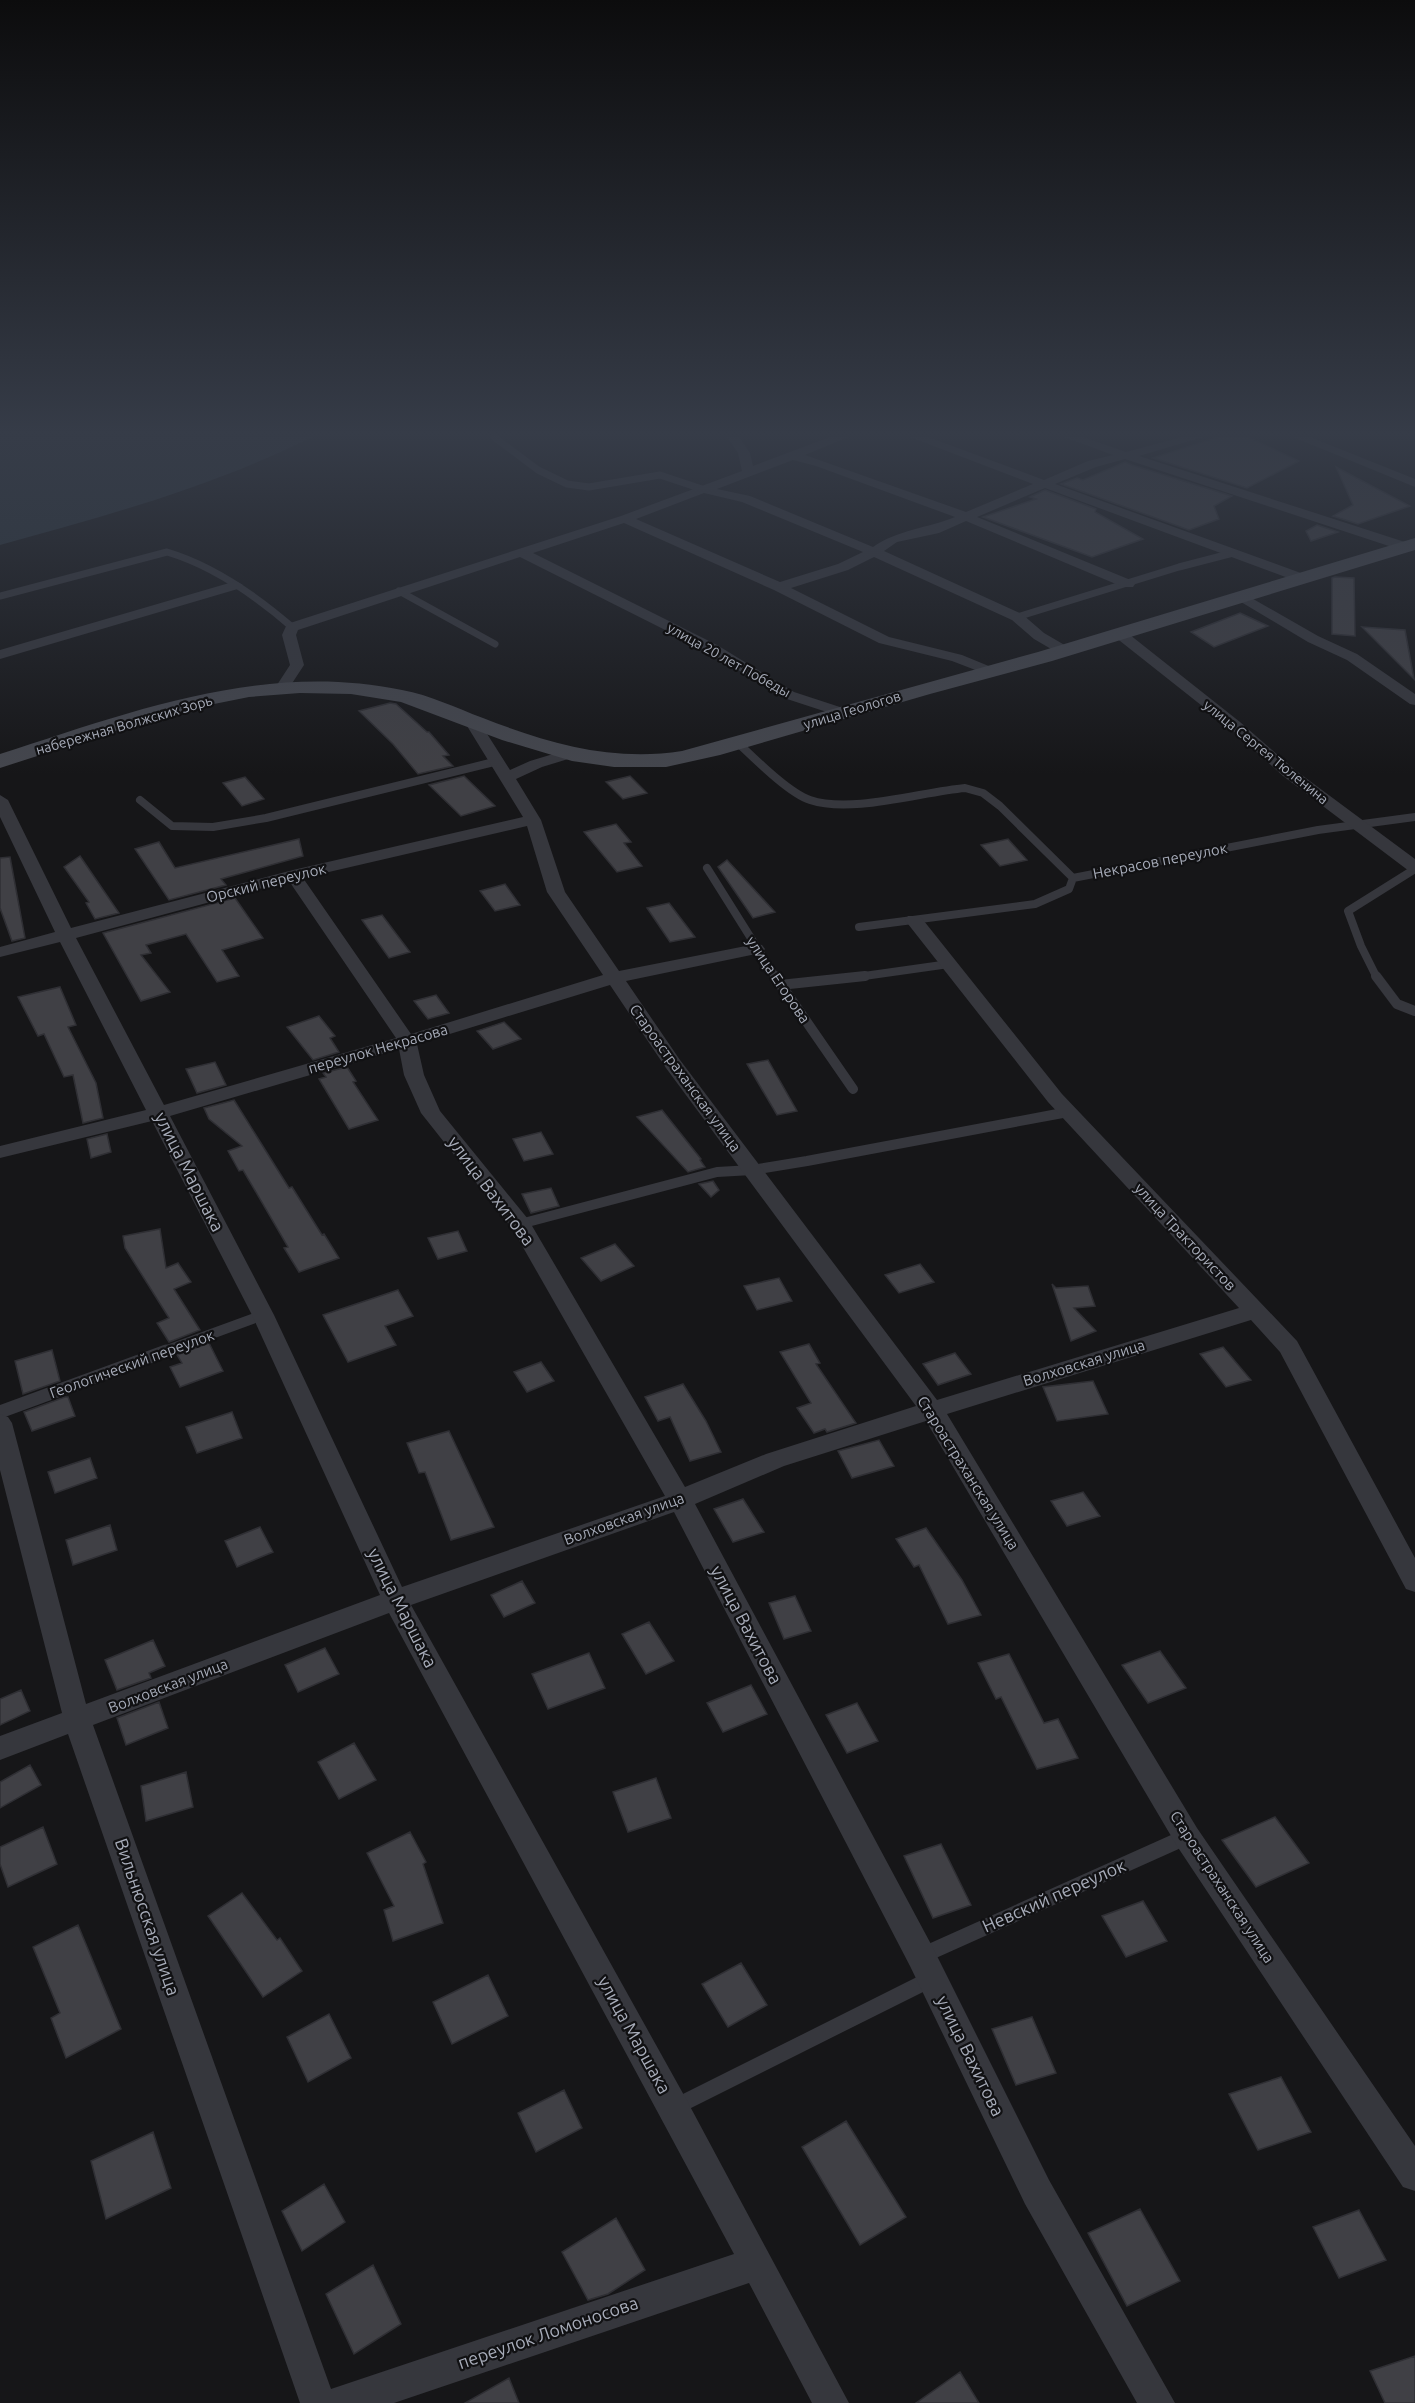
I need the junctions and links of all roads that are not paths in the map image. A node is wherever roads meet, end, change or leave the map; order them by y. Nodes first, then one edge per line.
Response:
1 (529, 549) edge
2 (693, 549) edge
3 (867, 549) edge
4 (878, 549) edge
5 (1044, 549) edge
6 (1223, 549) edge
7 (1397, 549) edge
8 (520, 552) junction
9 (874, 552) junction
10 (1233, 553) junction
11 (1304, 579) junction
12 (1128, 584) junction
13 (236, 585) junction
14 (779, 587) junction
15 (399, 591) junction
16 (0, 596) edge
17 (1241, 596) junction
18 (1017, 617) junction
19 (292, 627) junction
20 (1120, 634) junction
21 (495, 644) dead end
22 (1063, 651) junction
23 (0, 654) edge
24 (991, 672) junction
25 (282, 688) junction
26 (1414, 700) edge
27 (844, 713) junction
28 (472, 721) junction
29 (738, 743) junction
30 (573, 753) junction
31 (0, 761) edge
32 (503, 769) junction
33 (0, 800) edge
34 (140, 800) dead end
35 (1415, 817) edge
36 (533, 820) junction
37 (1355, 824) junction
38 (707, 868) dead end
39 (1415, 868) edge
40 (293, 875) junction
41 (1073, 878) junction
42 (914, 920) junction
43 (860, 927) dead end
44 (66, 936) junction
45 (756, 949) junction
46 (0, 952) edge
47 (949, 964) junction
48 (613, 978) junction
49 (780, 985) junction
50 (1415, 1011) edge
51 (407, 1041) junction
52 (852, 1089) dead end
53 (1068, 1112) junction
54 (158, 1113) junction
55 (0, 1152) edge
56 (752, 1170) junction
57 (520, 1224) junction
58 (1255, 1311) junction
59 (263, 1315) junction
60 (932, 1410) junction
61 (0, 1412) edge
62 (0, 1423) edge
63 (680, 1500) junction
64 (1415, 1582) edge
65 (395, 1600) junction
66 (77, 1720) junction
67 (0, 1748) edge
68 (1187, 1837) junction
69 (927, 1967) junction
70 (674, 2108) junction
71 (1415, 2175) edge
72 (756, 2264) junction
73 (318, 2403) edge
74 (340, 2403) edge
75 (831, 2403) edge
76 (1157, 2403) edge

1 - 8 street
2 - 14 street
3 - 9 street
4 - 9 street
5 - 12 street
6 - 10 street
7 - 11 street, улица Геологов
8 - 15 street
8 - 27 street, улица 20 лет Победы
9 - 14 street
9 - 18 street
10 - 11 street
10 - 12 lane
11 - 17 street, улица Геологов
12 - 18 lane
13 - 16 lane
13 - 19 lane
13 - 23 street
14 - 24 street
15 - 19 street
15 - 21 lane
17 - 20 street, улица Геологов
17 - 26 street
18 - 22 street
19 - 25 street
20 - 22 street, улица Геологов
20 - 37 street, улица Сергея Тюленина
22 - 24 street, улица Геологов
24 - 27 street, улица Геологов
25 - 28 street, улица Геологов
25 - 31 street, набережная Волжских Зорь
27 - 29 street, улица Геологов
28 - 30 street, улица Геологов
28 - 32 street, Староастраханская улица
29 - 30 street, улица Геологов
29 - 41 lane
30 - 32 street
32 - 34 lane
32 - 36 street, Староастраханская улица
33 - 44 street, улица Маршака
35 - 37 lane, Некрасов переулок
36 - 40 street, Орский переулок
36 - 48 street, Староастраханская улица
37 - 39 street, улица Сергея Тюленина
37 - 41 lane, Некрасов переулок
38 - 45 lane, улица Егорова
39 - 50 lane
40 - 44 street, Орский переулок
40 - 51 street, улица Вахитова
41 - 42 lane, Некрасов переулок
42 - 43 lane, Некрасов переулок
42 - 47 street, улица Трактористов
44 - 46 street, Орский переулок
44 - 54 street, улица Маршака
45 - 48 street, переулок Некрасова
45 - 49 lane, улица Егорова
47 - 49 lane
47 - 53 street, улица Трактористов
48 - 51 street, переулок Некрасова
48 - 56 street, Староастраханская улица
49 - 52 lane, улица Егорова
51 - 54 street, переулок Некрасова
51 - 57 street, улица Вахитова
53 - 56 lane
53 - 58 street, улица Трактористов
54 - 55 street, переулок Некрасова
54 - 59 street, улица Маршака
56 - 57 lane
56 - 60 street, Староастраханская улица
57 - 63 street, улица Вахитова
58 - 60 street, Волховская улица
58 - 64 street, улица Трактористов
59 - 61 lane, Геологический переулок
59 - 65 street, улица Маршака
60 - 63 street, Волховская улица
60 - 68 street, Староастраханская улица
62 - 66 street, Вильнюсская улица
63 - 65 street, Волховская улица
63 - 69 street, улица Вахитова
65 - 66 street, Волховская улица
65 - 70 street, улица Маршака
66 - 67 street, Волховская улица
66 - 73 street, Вильнюсская улица
68 - 69 lane, Невский переулок
68 - 71 street, Староастраханская улица
69 - 70 lane, Невский переулок
69 - 76 street, улица Вахитова
70 - 72 street, улица Маршака
72 - 74 street, переулок Ломоносова
72 - 75 street, улица Маршака

